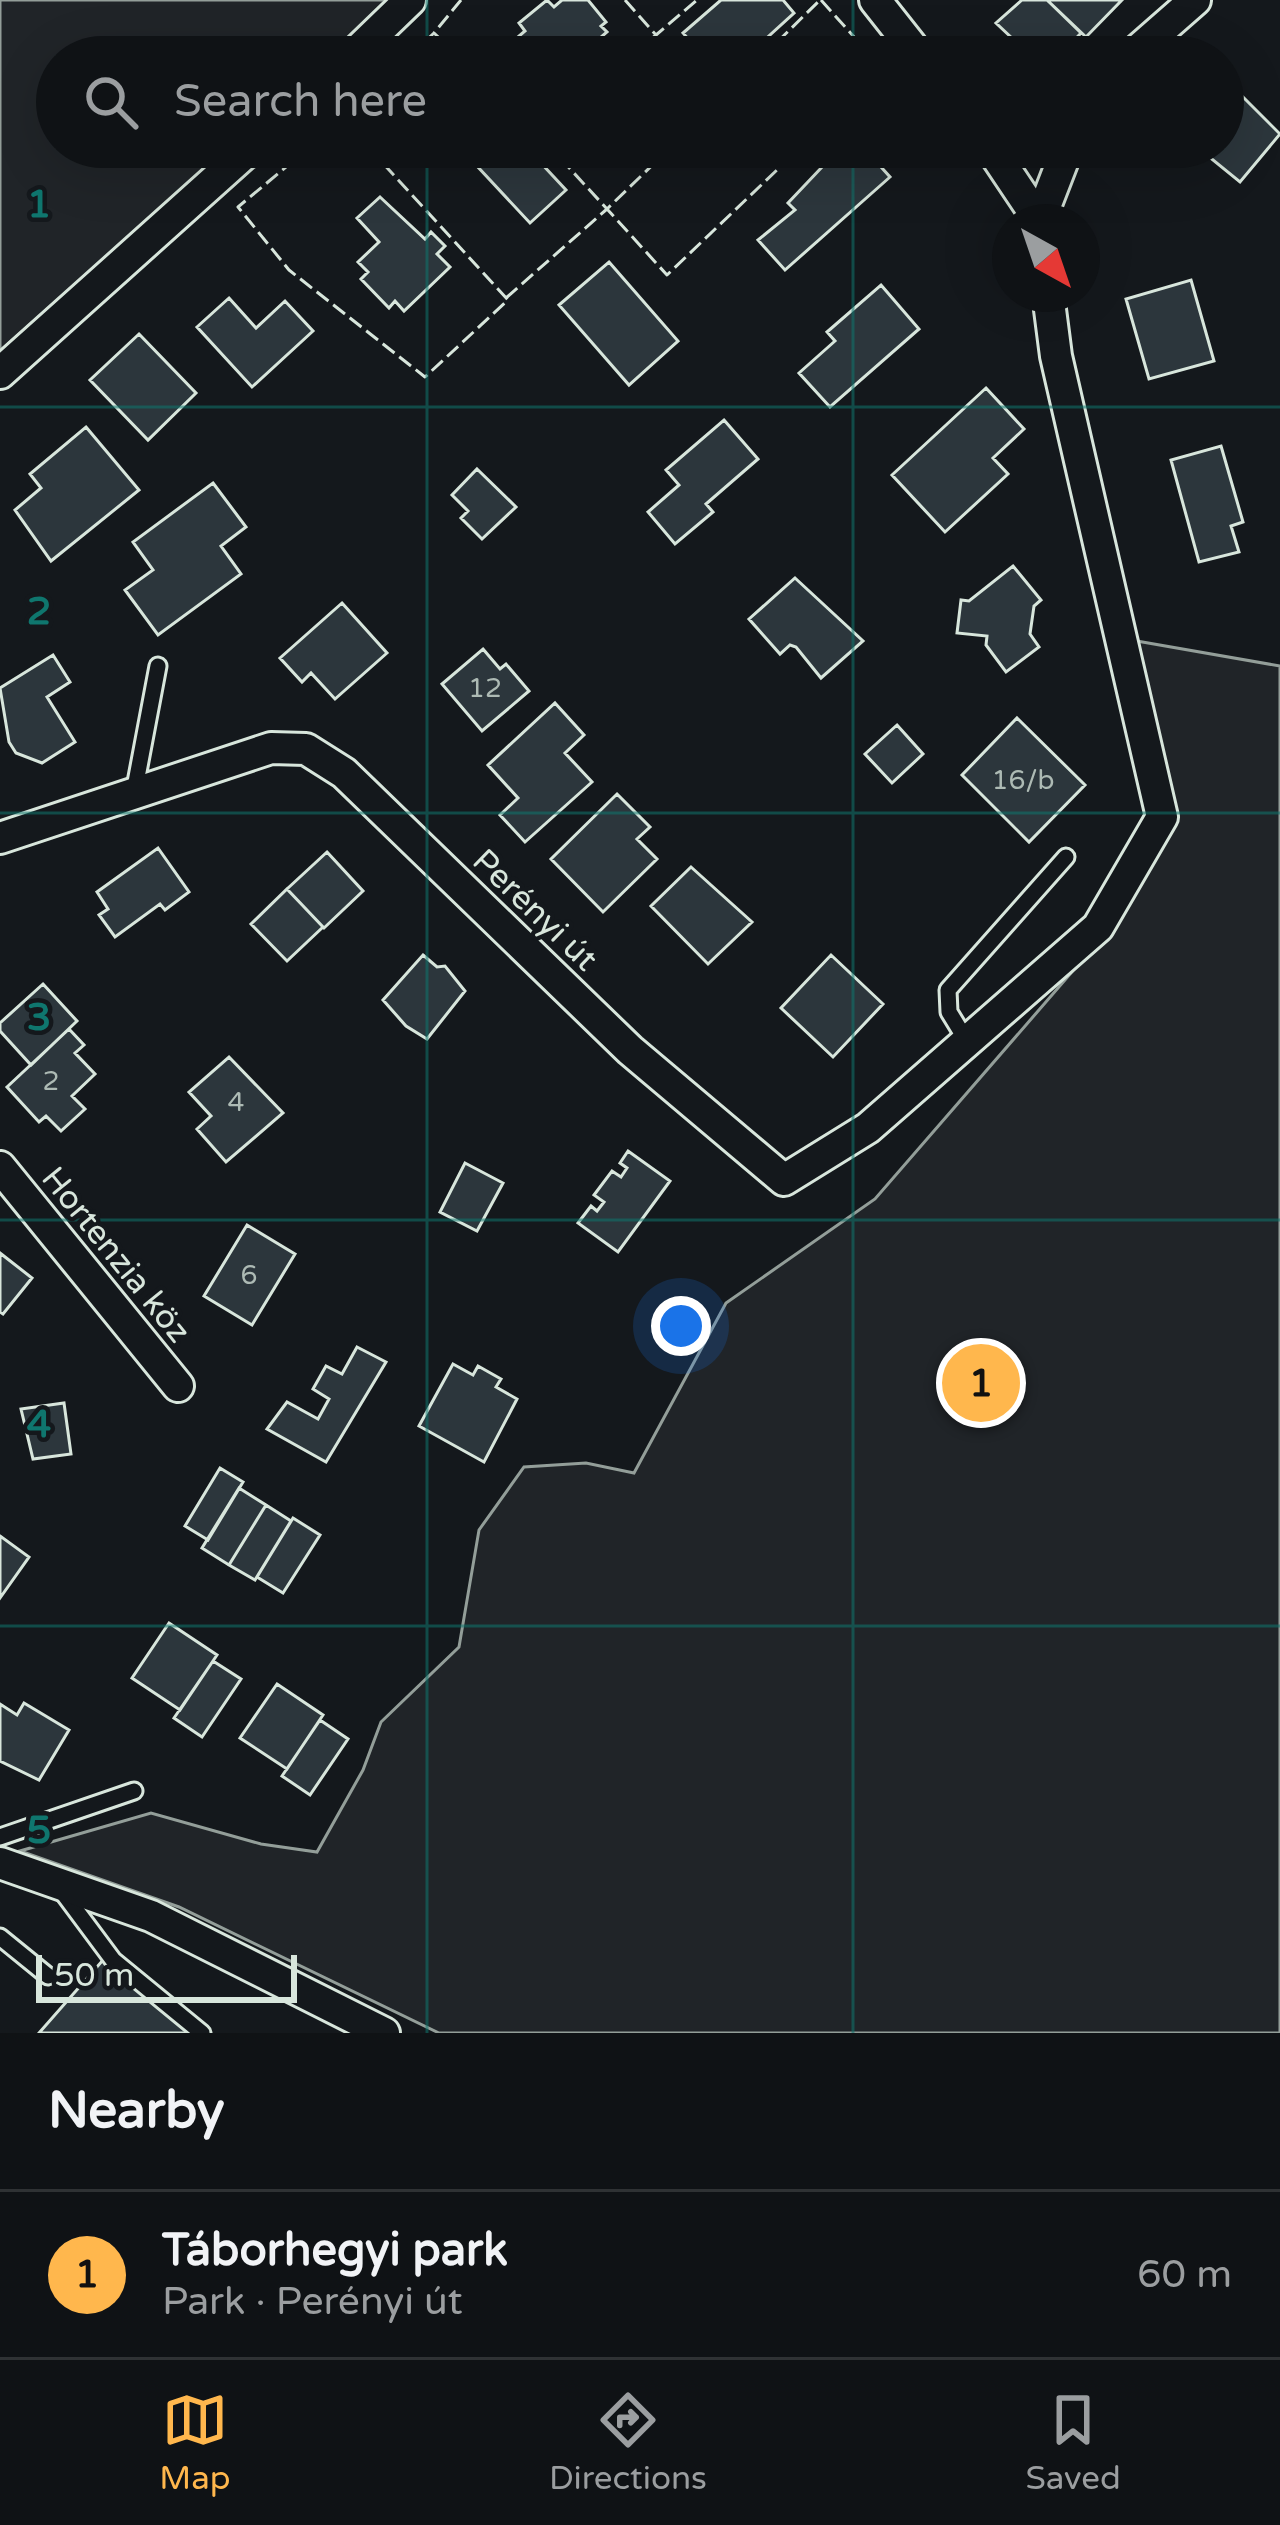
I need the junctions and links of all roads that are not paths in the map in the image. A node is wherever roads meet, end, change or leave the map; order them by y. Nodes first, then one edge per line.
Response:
1 (410, 0) edge
2 (875, 0) edge
3 (1195, 0) edge
4 (373, 36) edge
5 (903, 36) edge
6 (1154, 36) edge
7 (229, 168) edge
8 (1004, 168) edge
9 (1060, 168) edge
10 (1028, 204) edge
11 (1046, 204) edge
12 (1050, 312) edge
13 (0, 373) edge
14 (158, 666) dead end
15 (134, 794) junction
16 (0, 838) edge
17 (1066, 857) dead end
18 (968, 1043) junction
19 (0, 1167) edge
20 (178, 1386) dead end
21 (134, 1791) dead end
22 (0, 1837) edge
23 (0, 1863) edge
24 (56, 1882) junction
25 (0, 1937) edge
26 (48, 1976) dead end
27 (202, 2033) edge
28 (384, 2033) edge

1 - 4 street
2 - 5 street
3 - 6 street
7 - 13 street
8 - 10 street
9 - 11 street
12 - 18 street, Perényi út
14 - 15 lane
15 - 16 street, Perényi út
15 - 18 street, Perényi út
17 - 18 lane
19 - 20 street, Hortenzia köz
21 - 22 lane
23 - 24 street
24 - 27 lane
24 - 28 street
25 - 26 lane

